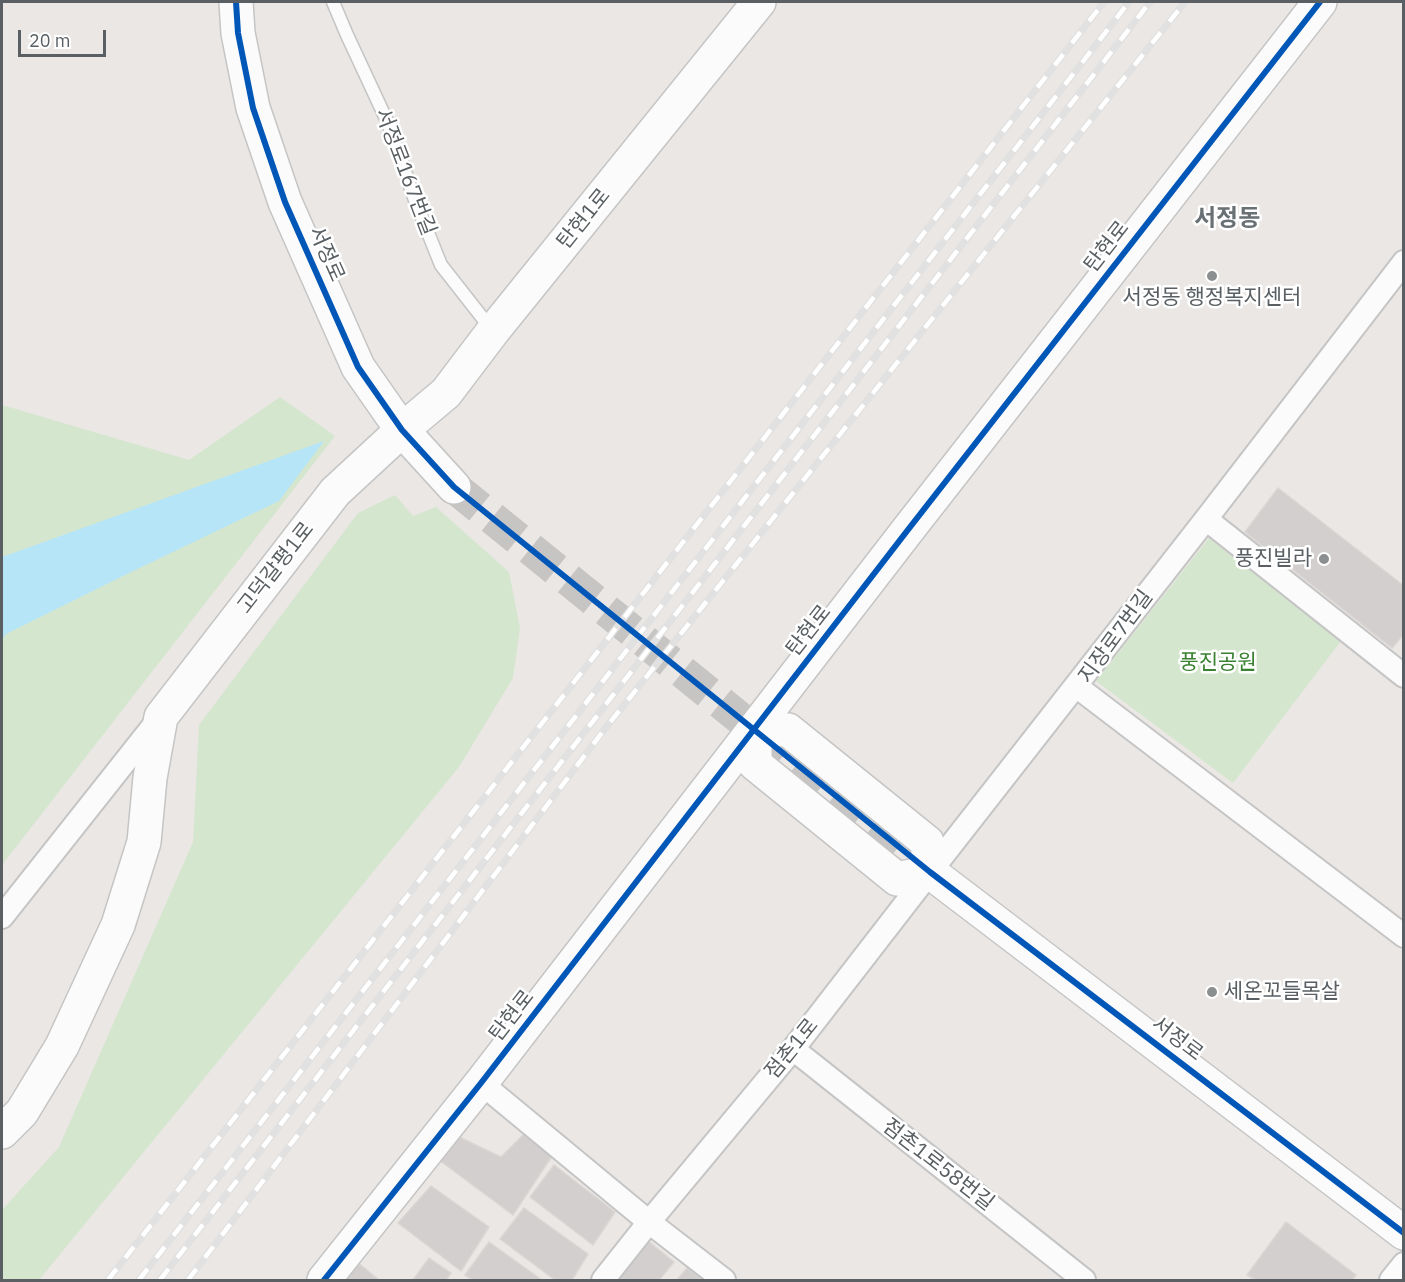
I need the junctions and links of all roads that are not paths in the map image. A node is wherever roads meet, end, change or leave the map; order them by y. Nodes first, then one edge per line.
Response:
1 (236, 2) edge
2 (333, 2) edge
3 (759, 2) edge
4 (1320, 2) edge
5 (1404, 262) edge
6 (493, 331) junction
7 (402, 430) junction
8 (454, 487) tunnel mouth
9 (1206, 519) junction
10 (1404, 676) edge
11 (1076, 686) junction
12 (161, 717) junction
13 (755, 729) junction
14 (930, 872) junction
15 (2, 917) edge
16 (1404, 936) edge
17 (793, 1049) junction
18 (481, 1083) junction
19 (2, 1132) edge
20 (649, 1222) junction
21 (1404, 1233) edge
22 (1404, 1264) edge
23 (324, 1281) edge
24 (603, 1281) edge
25 (724, 1281) edge
26 (1084, 1281) edge
27 (1391, 1281) edge

1 - 7 street, 서정로
2 - 6 lane, 서정로167번길
3 - 6 street, 탄현1로
4 - 13 street, 탄현로
5 - 9 street, 지장로7번길
6 - 7 street, 탄현1로
7 - 8 street, 서정로
7 - 12 street, 고덕갈평1로
9 - 10 street
9 - 11 street, 지장로7번길
11 - 14 street, 점촌1로
11 - 16 street, 지장로7번길
12 - 15 street
12 - 19 street
13 - 14 street
13 - 14 street
13 - 18 street, 탄현로
14 - 17 street, 점촌1로
14 - 21 street, 서정로
17 - 20 street, 점촌1로
17 - 26 street, 점촌1로58번길
18 - 20 street
18 - 23 street, 탄현로
20 - 24 street, 점촌1로
20 - 25 street
22 - 27 street

